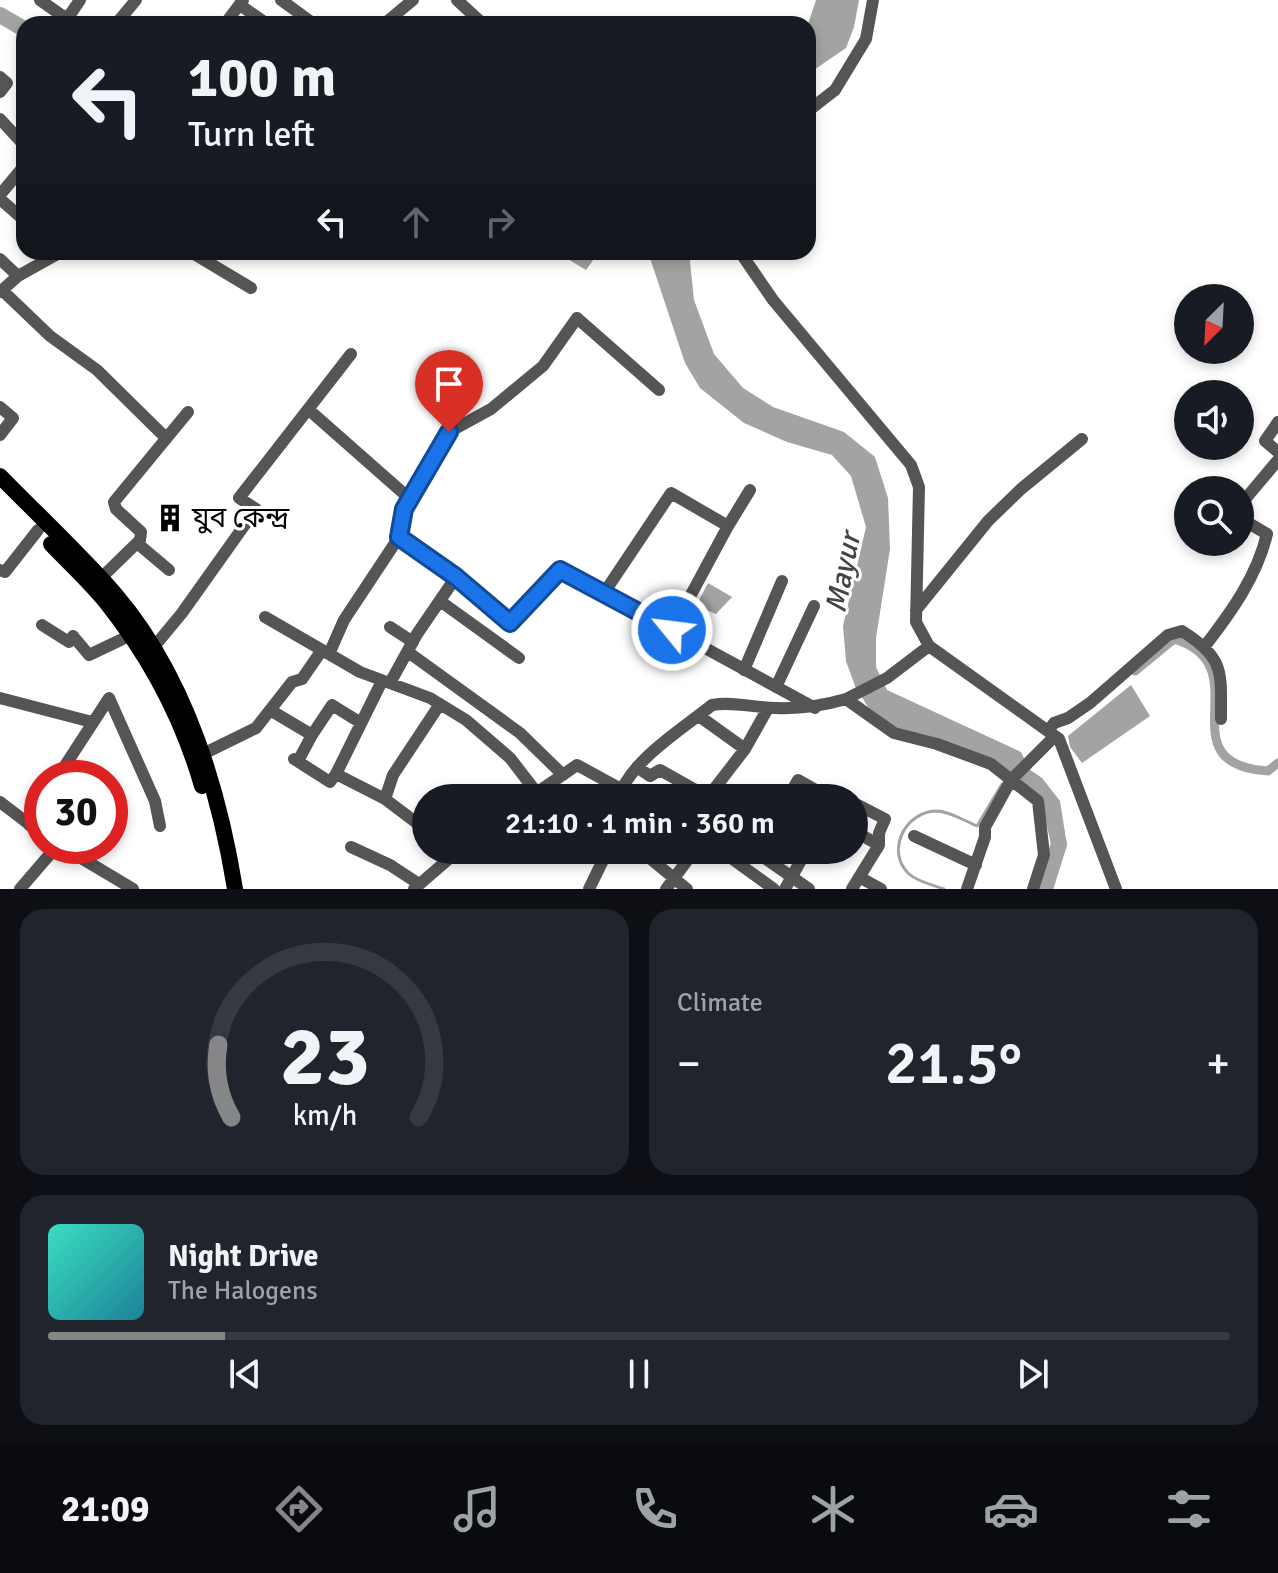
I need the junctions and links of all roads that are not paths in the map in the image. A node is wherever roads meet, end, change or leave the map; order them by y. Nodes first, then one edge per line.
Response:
1 (40, 0) edge
2 (136, 0) edge
3 (281, 0) edge
4 (413, 0) edge
5 (457, 0) edge
6 (873, 0) edge
7 (242, 2) edge
8 (63, 16) edge
9 (123, 16) edge
10 (258, 16) edge
11 (303, 16) edge
12 (399, 16) edge
13 (474, 16) edge
14 (0, 77) edge
15 (0, 92) edge
16 (816, 105) edge
17 (0, 119) edge
18 (16, 136) edge
19 (16, 176) edge
20 (0, 197) edge
21 (16, 212) edge
22 (0, 259) edge
23 (47, 260) edge
24 (204, 260) edge
25 (746, 260) edge
26 (18, 276) junction
27 (251, 288) dead end
28 (1, 291) edge
29 (351, 354) dead end
30 (659, 390) dead end
31 (0, 407) edge
32 (309, 410) junction
33 (188, 412) dead end
34 (1278, 422) edge
35 (0, 435) edge
36 (166, 438) junction
37 (1082, 439) dead end
38 (1278, 452) edge
39 (1278, 460) edge
40 (0, 476) edge
41 (1254, 489) edge
42 (750, 490) dead end
43 (0, 492) edge
44 (410, 499) junction
45 (728, 526) junction
46 (1254, 526) edge
47 (38, 530) junction
48 (399, 537) junction
49 (137, 543) junction
50 (1264, 549) junction
51 (1278, 556) edge
52 (0, 570) edge
53 (169, 570) dead end
54 (456, 577) junction
55 (100, 579) junction
56 (782, 581) dead end
57 (604, 593) junction
58 (440, 601) junction
59 (814, 606) dead end
60 (916, 610) junction
61 (265, 617) dead end
62 (42, 625) dead end
63 (390, 627) dead end
64 (672, 630) junction
65 (131, 635) junction
66 (929, 646) junction
67 (1205, 646) junction
68 (410, 647) junction
69 (153, 648) junction
70 (325, 652) junction
71 (519, 658) dead end
72 (744, 670) junction
73 (386, 682) junction
74 (776, 687) junction
75 (850, 696) junction
76 (0, 698) edge
77 (440, 704) junction
78 (768, 708) junction
79 (815, 708) junction
80 (270, 710) junction
81 (699, 716) junction
82 (1221, 719) dead end
83 (92, 722) junction
84 (361, 723) junction
85 (1052, 734) junction
86 (312, 735) junction
87 (745, 749) junction
88 (203, 754) junction
89 (68, 760) edge
90 (637, 767) junction
91 (336, 774) junction
92 (563, 775) junction
93 (1012, 779) junction
94 (526, 784) edge
95 (550, 784) edge
96 (606, 784) edge
97 (626, 784) edge
98 (684, 784) edge
99 (719, 784) edge
100 (385, 799) junction
101 (0, 802) edge
102 (868, 810) edge
103 (412, 819) edge
104 (24, 821) edge
105 (160, 826) dead end
106 (914, 836) dead end
107 (868, 839) edge
108 (879, 845) junction
109 (351, 847) dead end
110 (43, 864) edge
111 (90, 864) edge
112 (441, 864) edge
113 (601, 864) edge
114 (652, 864) edge
115 (685, 864) edge
116 (740, 864) edge
117 (750, 864) edge
118 (776, 864) edge
119 (799, 864) edge
120 (976, 865) junction
121 (747, 869) junction
122 (793, 876) junction
123 (856, 883) edge
124 (670, 884) edge
125 (416, 887) edge
126 (20, 889) edge
127 (133, 889) edge
128 (224, 889) edge
129 (235, 889) edge
130 (589, 889) edge
131 (687, 889) edge
132 (773, 889) edge
133 (785, 889) edge
134 (809, 889) edge
135 (881, 889) edge
136 (967, 889) edge
137 (1033, 889) edge
138 (1116, 889) edge

1 - 8 street
2 - 9 street
3 - 11 street
4 - 12 street
5 - 13 street
6 - 16 street
7 - 10 street
14 - 15 street
17 - 18 street
19 - 20 street
20 - 21 street
22 - 26 street
23 - 26 street
24 - 27 street
25 - 60 street
26 - 28 street
28 - 36 street
29 - 32 street
30 - 44 street
31 - 35 street
32 - 44 street
32 - 69 street
33 - 36 street
34 - 38 street
36 - 49 street
37 - 60 street
39 - 41 street
40 - 55 main road
42 - 45 street
43 - 47 main road
44 - 48 street
45 - 57 street
45 - 64 street
46 - 50 street
47 - 52 street
47 - 65 main road
48 - 54 street
48 - 70 street
49 - 53 street
49 - 55 street
50 - 51 street
50 - 67 street
54 - 57 street
54 - 58 street
55 - 69 main road
56 - 72 street
57 - 64 street
58 - 68 street
58 - 71 street
59 - 74 street
60 - 66 street
61 - 70 street
62 - 65 street
63 - 68 street
64 - 72 street
65 - 128 main road
66 - 75 street
66 - 85 street
67 - 82 street
67 - 85 street
68 - 73 street
68 - 92 street
69 - 88 main road
70 - 73 street
70 - 80 street
72 - 74 street
73 - 77 street
73 - 84 street
74 - 79 street
75 - 79 street
75 - 93 street
76 - 83 street
77 - 94 street
77 - 100 street
78 - 79 street
78 - 81 street
78 - 87 street
80 - 86 street
80 - 88 street
81 - 87 street
81 - 90 street
83 - 89 street
83 - 105 street
84 - 86 street
84 - 91 street
85 - 93 street
85 - 138 street
86 - 91 street
87 - 99 street
88 - 129 main road
90 - 97 street
90 - 98 street
91 - 100 street
92 - 95 street
92 - 96 street
93 - 120 street
93 - 137 street
100 - 103 street
101 - 104 street
102 - 108 street
106 - 120 street
107 - 108 street
108 - 123 street
109 - 125 street
110 - 126 street
111 - 127 street
112 - 125 street
113 - 130 street
114 - 124 street
115 - 124 street
116 - 121 street
117 - 121 street
118 - 122 street
119 - 122 street
120 - 136 street
121 - 132 street
122 - 133 street
122 - 134 street
123 - 135 street
124 - 131 street

